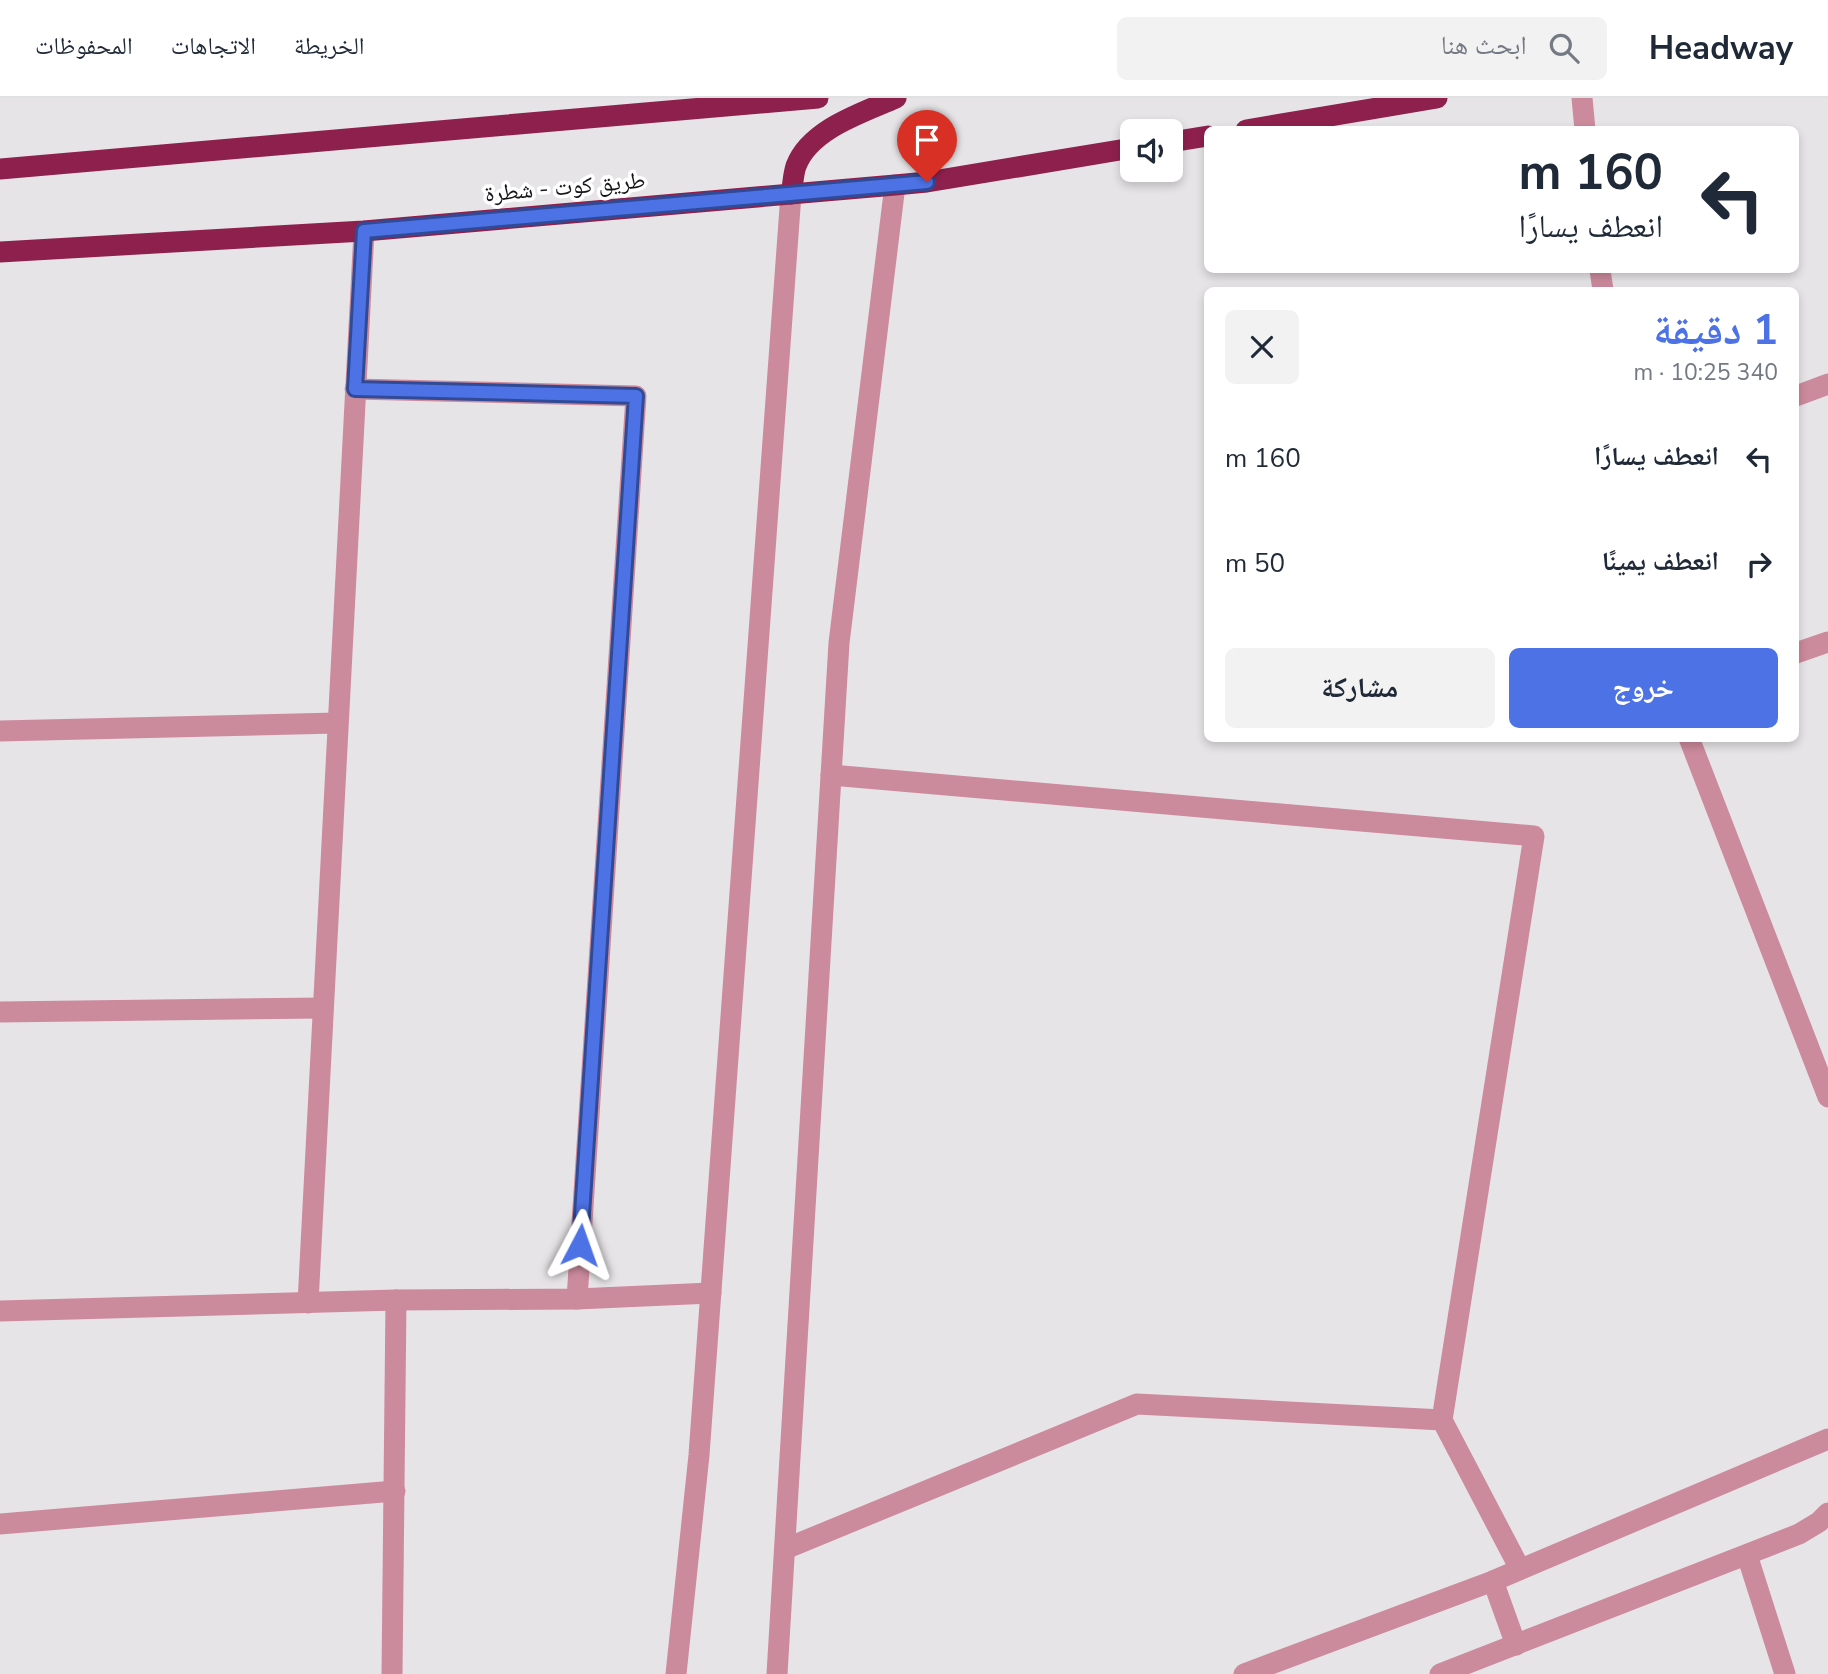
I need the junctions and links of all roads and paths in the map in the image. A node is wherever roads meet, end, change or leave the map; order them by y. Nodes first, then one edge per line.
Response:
1 (818, 98) edge
2 (896, 98) edge
3 (1437, 98) edge
4 (1582, 98) edge
5 (1270, 126) edge
6 (1585, 126) edge
7 (1204, 137) edge
8 (1183, 140) edge
9 (1120, 150) edge
10 (0, 169) edge
11 (895, 185) junction
12 (791, 194) junction
13 (364, 231) junction
14 (0, 252) edge
15 (1828, 384) edge
16 (355, 389) junction
17 (1799, 395) edge
18 (1828, 642) edge
19 (1799, 652) edge
20 (337, 723) junction
21 (0, 732) edge
22 (1691, 742) edge
23 (831, 775) junction
24 (322, 1007) junction
25 (0, 1012) edge
26 (1828, 1097) edge
27 (711, 1293) junction
28 (577, 1299) junction
29 (396, 1300) junction
30 (308, 1303) junction
31 (0, 1311) edge
32 (1442, 1420) junction
33 (1828, 1439) edge
34 (396, 1491) junction
35 (1828, 1513) edge
36 (0, 1524) edge
37 (785, 1549) junction
38 (1747, 1555) junction
39 (1520, 1569) junction
40 (1493, 1581) junction
41 (1516, 1645) junction
42 (1474, 1668) edge
43 (392, 1674) edge
44 (676, 1674) edge
45 (777, 1674) edge
46 (1244, 1674) edge
47 (1440, 1674) edge
48 (1784, 1674) edge

1 - 10 highway
2 - 12 highway
3 - 5 highway
4 - 6 street
7 - 8 highway
9 - 11 highway, طريق كوت - شطرة
11 - 12 highway, طريق كوت - شطرة
11 - 23 street
12 - 13 highway, طريق كوت - شطرة
12 - 27 street
13 - 14 highway, طريق كوت - شطرة
13 - 16 street
15 - 17 street
16 - 20 street
16 - 28 street
18 - 19 street
20 - 21 street
20 - 24 street
22 - 26 street
23 - 32 street
23 - 37 street
24 - 25 street
24 - 30 street
27 - 28 street
27 - 44 street
28 - 29 street
29 - 30 street
29 - 34 street
30 - 31 street
32 - 37 street
32 - 39 street
33 - 39 street
34 - 36 street
34 - 43 street
35 - 38 street
37 - 45 street
38 - 41 street
38 - 48 street
39 - 40 street
40 - 41 street
40 - 46 street
41 - 42 street
42 - 47 street

